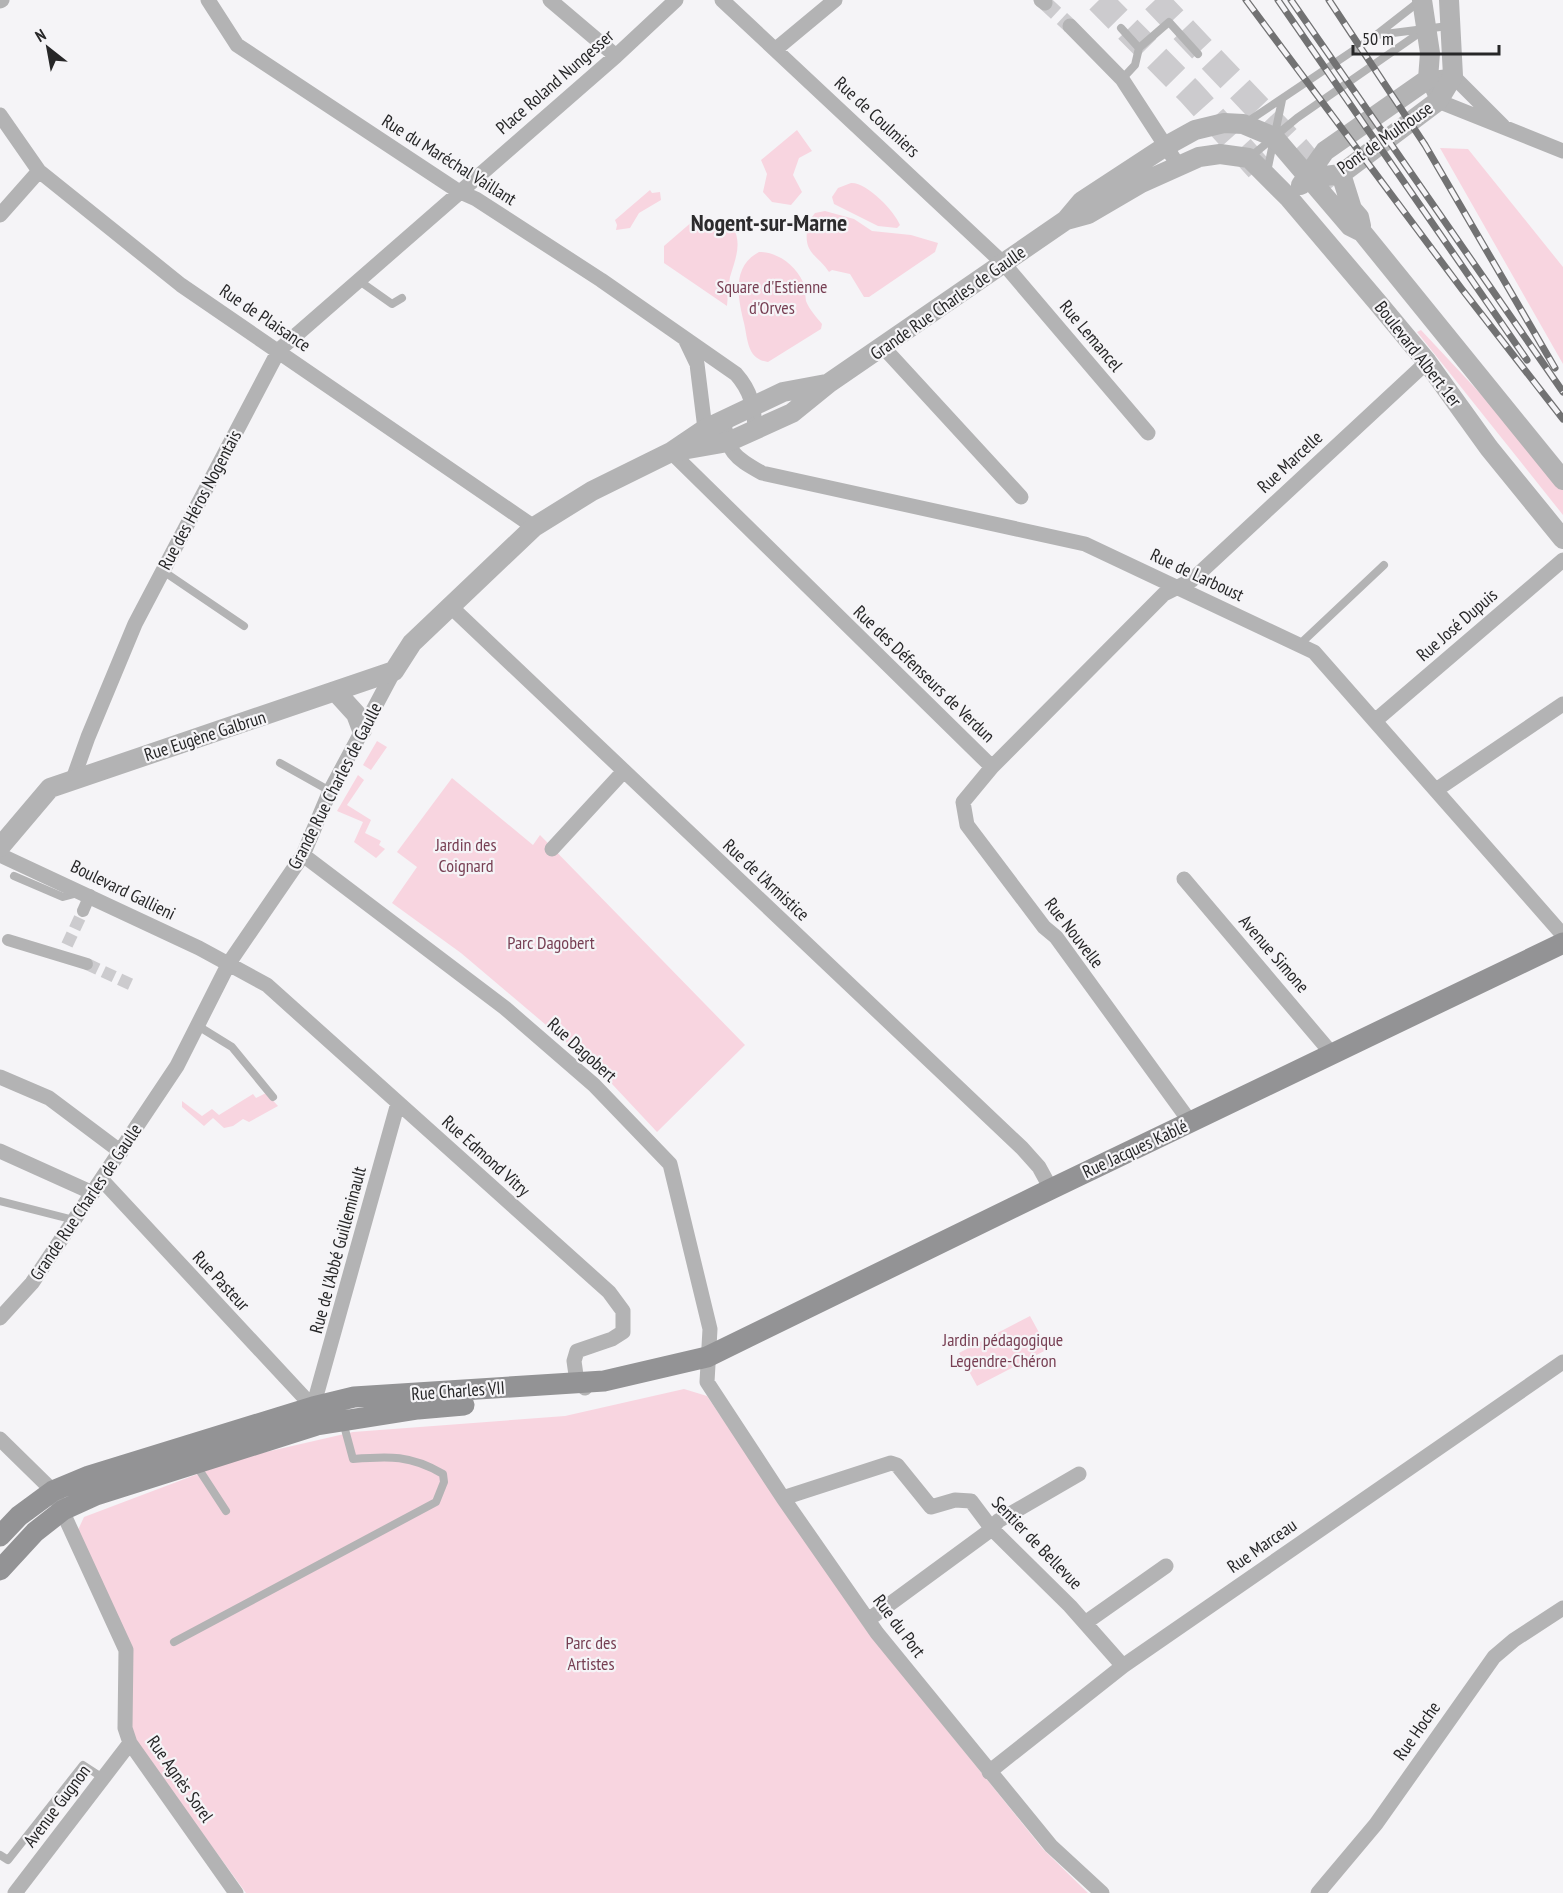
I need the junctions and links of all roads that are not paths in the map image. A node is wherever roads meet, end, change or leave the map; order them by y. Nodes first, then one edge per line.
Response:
1 (208, 0) edge
2 (550, 0) edge
3 (676, 0) edge
4 (722, 0) edge
5 (835, 0) edge
6 (1422, 0) edge
7 (1449, 0) edge
8 (1070, 26) tunnel mouth
9 (1450, 26) junction
10 (1121, 28) dead end
11 (1426, 28) junction
12 (1375, 36) junction
13 (1139, 48) junction
14 (776, 50) junction
15 (1198, 54) dead end
16 (616, 56) junction
17 (1453, 76) junction
18 (1122, 79) junction
19 (1428, 79) junction
20 (1282, 100) junction
21 (1438, 100) junction
22 (0, 115) edge
23 (1243, 124) junction
24 (1503, 126) junction
25 (1274, 137) junction
26 (1166, 146) junction
27 (1563, 151) edge
28 (1249, 158) junction
29 (1178, 165) junction
30 (39, 171) junction
31 (1267, 174) junction
32 (1341, 174) junction
33 (1309, 178) junction
34 (458, 191) junction
35 (1289, 198) junction
36 (0, 215) edge
37 (1066, 220) junction
38 (1362, 232) junction
39 (1004, 264) junction
40 (358, 280) junction
41 (402, 298) dead end
42 (685, 338) junction
43 (884, 347) junction
44 (279, 350) junction
45 (1427, 362) junction
46 (829, 383) junction
47 (754, 406) junction
48 (755, 429) junction
49 (712, 432) junction
50 (1148, 433) dead end
51 (728, 442) junction
52 (670, 452) junction
53 (1563, 480) edge
54 (1021, 497) dead end
55 (534, 527) junction
56 (1563, 539) edge
57 (1563, 560) edge
58 (1384, 565) dead end
59 (163, 571) junction
60 (1178, 588) junction
61 (449, 605) junction
62 (244, 626) dead end
63 (1299, 645) junction
64 (394, 671) junction
65 (336, 692) junction
66 (1563, 704) edge
67 (1376, 720) junction
68 (362, 730) junction
69 (280, 763) dead end
70 (992, 767) junction
71 (623, 772) junction
72 (73, 779) junction
73 (1436, 790) junction
74 (330, 791) junction
75 (0, 847) edge
76 (552, 849) dead end
77 (0, 855) edge
78 (303, 855) junction
79 (14, 876) dead end
80 (1184, 879) dead end
81 (86, 893) junction
82 (83, 911) tunnel mouth
83 (1563, 935) edge
84 (8, 940) dead end
85 (1563, 943) edge
86 (229, 963) junction
87 (87, 964) tunnel mouth
88 (198, 1026) junction
89 (1333, 1055) junction
90 (0, 1077) edge
91 (273, 1097) dead end
92 (398, 1103) junction
93 (1191, 1123) junction
94 (0, 1151) edge
95 (121, 1152) junction
96 (102, 1180) junction
97 (1051, 1189) junction
98 (93, 1193) junction
99 (0, 1201) edge
100 (75, 1221) junction
101 (0, 1318) edge
102 (707, 1357) junction
103 (1563, 1362) edge
104 (589, 1385) junction
105 (315, 1416) junction
106 (343, 1421) junction
107 (0, 1439) edge
108 (195, 1463) junction
109 (1079, 1474) dead end
110 (783, 1498) junction
111 (58, 1501) junction
112 (226, 1510) dead end
113 (992, 1529) junction
114 (0, 1536) edge
115 (1166, 1566) dead end
116 (0, 1570) edge
117 (1563, 1608) edge
118 (868, 1620) junction
119 (1085, 1623) junction
120 (174, 1642) dead end
121 (1123, 1666) junction
122 (130, 1743) junction
123 (989, 1772) junction
124 (103, 1778) junction
125 (0, 1855) edge
126 (15, 1893) edge
127 (237, 1893) edge
128 (1102, 1893) edge
129 (1318, 1893) edge

1 - 34 street, Rue du Maréchal Vaillant
2 - 16 street
3 - 16 street, Place Roland Nungesser
4 - 14 street, Rue de Coulmiers
5 - 14 street
6 - 11 street
6 - 12 lane
7 - 9 street
8 - 18 street
9 - 11 lane
9 - 17 street
10 - 13 lane
11 - 12 lane
11 - 19 street
11 - 25 lane
12 - 20 lane
13 - 15 lane
13 - 18 lane
14 - 39 street, Rue de Coulmiers
16 - 34 street, Place Roland Nungesser
17 - 19 street
17 - 21 street
17 - 24 street
18 - 26 street
19 - 21 street
19 - 33 street, Pont de Mulhouse
20 - 23 lane
20 - 25 lane
21 - 24 street
21 - 32 street, Pont de Mulhouse
22 - 30 street, Rue de Plaisance
23 - 25 street, Grande Rue Charles de Gaulle
23 - 26 street, Grande Rue Charles de Gaulle
24 - 27 street
25 - 28 lane
25 - 31 lane
25 - 33 street, Boulevard Albert 1er
26 - 29 street
26 - 37 street, Grande Rue Charles de Gaulle
28 - 29 street, Grande Rue Charles de Gaulle
28 - 31 street
29 - 37 street, Grande Rue Charles de Gaulle
30 - 36 street
30 - 44 street, Rue de Plaisance
31 - 35 street, Boulevard Albert 1er
32 - 33 street, Pont de Mulhouse
32 - 38 street, Boulevard Albert 1er
33 - 35 street
33 - 38 street, Boulevard Albert 1er
34 - 40 street, Rue des Héros Nogentais
34 - 42 street, Rue du Maréchal Vaillant
35 - 45 street, Boulevard Albert 1er
37 - 39 street, Grande Rue Charles de Gaulle
38 - 53 street, Boulevard Albert 1er
39 - 43 street, Grande Rue Charles de Gaulle
39 - 50 street, Rue Lemancel
40 - 41 lane
40 - 44 street, Rue des Héros Nogentais
42 - 47 street, Rue du Maréchal Vaillant
42 - 49 street
43 - 46 street, Grande Rue Charles de Gaulle
43 - 54 street
44 - 55 street, Rue de Plaisance
44 - 59 street, Rue des Héros Nogentais
45 - 56 street, Boulevard Albert 1er
45 - 60 street, Rue Marcelle
46 - 47 street, Grande Rue Charles de Gaulle
46 - 48 street, Grande Rue Charles de Gaulle
47 - 48 street
47 - 49 street, Grande Rue Charles de Gaulle
48 - 51 street, Grande Rue Charles de Gaulle
49 - 51 street, Grande Rue Charles de Gaulle
49 - 52 street, Grande Rue Charles de Gaulle
51 - 60 street, Rue de Larboust
52 - 55 street, Grande Rue Charles de Gaulle
52 - 70 street, Rue des Défenseurs de Verdun
55 - 61 street, Grande Rue Charles de Gaulle
57 - 67 street, Rue José Dupuis
58 - 63 lane
59 - 62 lane
59 - 72 street, Rue des Héros Nogentais
60 - 63 street, Rue de Larboust
60 - 70 street, Rue des Défenseurs de Verdun
61 - 64 street, Grande Rue Charles de Gaulle
61 - 71 street, Rue de l'Armistice
63 - 67 street, Rue de Larboust
64 - 65 street, Rue Eugène Galbrun
64 - 68 street, Grande Rue Charles de Gaulle
65 - 68 street
65 - 72 street, Rue Eugène Galbrun
66 - 73 street
67 - 73 street, Rue de Larboust
68 - 74 street, Grande Rue Charles de Gaulle
69 - 74 lane
70 - 93 street, Rue Nouvelle
71 - 76 street
71 - 97 street, Rue de l'Armistice
72 - 75 street
73 - 83 street, Rue de Larboust
74 - 78 street, Grande Rue Charles de Gaulle
77 - 81 street, Boulevard Gallieni
78 - 86 street, Grande Rue Charles de Gaulle
78 - 102 street, Rue Dagobert
79 - 81 lane
80 - 89 street, Avenue Simone
81 - 82 street
81 - 86 street, Boulevard Gallieni
84 - 87 street
85 - 89 main road, Rue Jacques Kablé
86 - 88 street, Grande Rue Charles de Gaulle
86 - 92 street, Rue Edmond Vitry
88 - 91 lane
88 - 95 street, Grande Rue Charles de Gaulle
89 - 93 main road, Rue Jacques Kablé
90 - 95 street
92 - 104 street, Rue Edmond Vitry
92 - 105 street, Rue de l'Abbé Guilleminault
93 - 97 main road, Rue Jacques Kablé
94 - 98 street
95 - 96 street, Grande Rue Charles de Gaulle
96 - 98 street, Grande Rue Charles de Gaulle
96 - 105 street, Rue Pasteur
97 - 102 main road, Rue Jacques Kablé
98 - 100 street, Grande Rue Charles de Gaulle
99 - 100 lane
100 - 101 street, Grande Rue Charles de Gaulle
102 - 104 main road, Rue Charles VII
102 - 110 street, Rue du Port
103 - 121 street, Rue Marceau
104 - 105 main road, Rue Charles VII
104 - 106 main road, Rue Charles VII
105 - 106 main road, Rue Charles VII
105 - 108 main road, Rue Charles VII
105 - 111 main road, Rue Charles VII
106 - 120 lane
107 - 111 street
108 - 111 main road, Rue Charles VII
108 - 112 lane
109 - 113 street
110 - 113 street, Sentier de Bellevue
110 - 118 street, Rue du Port
111 - 114 main road
111 - 116 main road
111 - 122 street, Rue Agnès Sorel
113 - 118 street
113 - 119 street, Sentier de Bellevue
115 - 119 street
117 - 129 street, Rue Hoche
118 - 123 street, Rue du Port
119 - 121 street, Sentier de Bellevue
121 - 123 street, Rue Marceau
122 - 124 street, Avenue Gugnon
122 - 127 street, Rue Agnès Sorel
123 - 128 street, Rue du Port
124 - 125 lane
124 - 126 street, Avenue Gugnon

